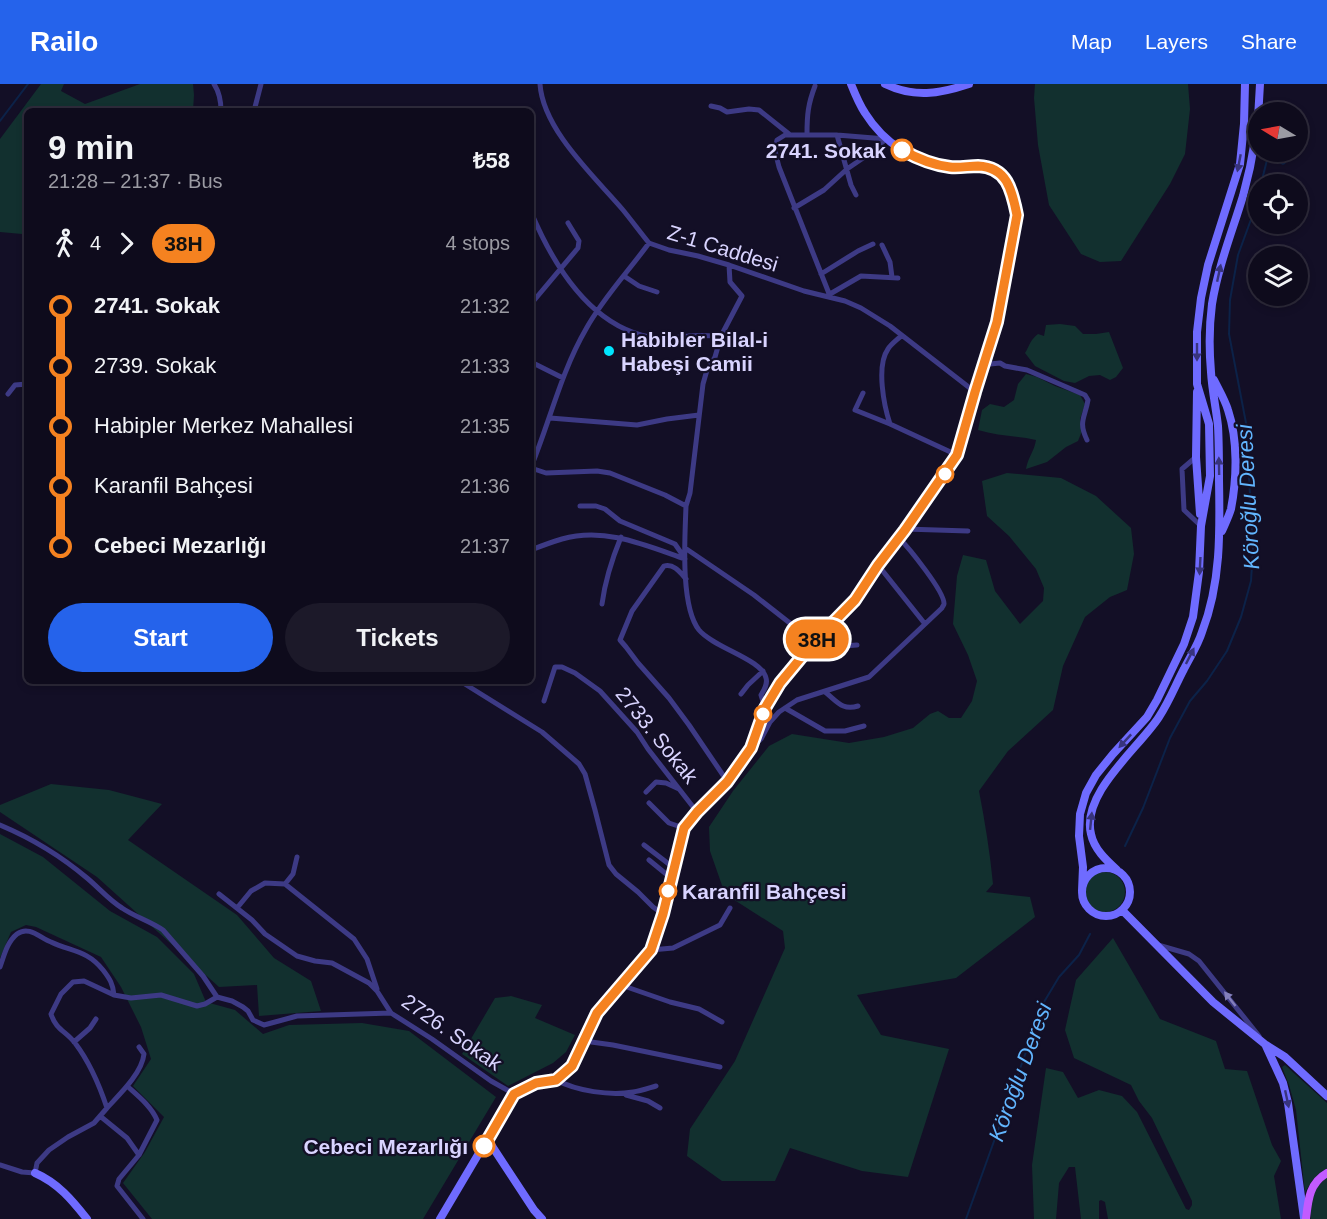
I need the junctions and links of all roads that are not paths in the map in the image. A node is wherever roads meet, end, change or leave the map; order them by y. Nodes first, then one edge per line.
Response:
1 (214, 84) edge
2 (261, 84) edge
3 (540, 84) edge
4 (851, 84) edge
5 (885, 84) edge
6 (969, 84) edge
7 (1245, 84) edge
8 (1260, 84) edge
9 (815, 86) dead end
10 (1245, 99) junction
11 (1260, 100) junction
12 (711, 106) dead end
13 (221, 108) edge
14 (255, 108) edge
15 (789, 134) junction
16 (807, 134) junction
17 (837, 135) junction
18 (886, 139) junction
19 (847, 169) junction
20 (856, 195) dead end
21 (794, 208) junction
22 (534, 219) edge
23 (568, 223) dead end
24 (649, 243) junction
25 (873, 244) dead end
26 (882, 245) dead end
27 (729, 265) junction
28 (561, 270) junction
29 (821, 274) junction
30 (624, 276) junction
31 (657, 292) dead end
32 (830, 295) junction
33 (534, 301) edge
34 (596, 312) junction
35 (721, 336) junction
36 (902, 336) junction
37 (984, 362) junction
38 (534, 364) edge
39 (1210, 373) junction
40 (563, 378) junction
41 (24, 384) edge
42 (1197, 384) junction
43 (975, 392) junction
44 (863, 393) dead end
45 (8, 394) dead end
46 (699, 415) junction
47 (550, 418) junction
48 (890, 424) junction
49 (1087, 440) dead end
50 (957, 455) junction
51 (1196, 457) junction
52 (534, 460) edge
53 (534, 469) edge
54 (580, 506) dead end
55 (687, 506) junction
56 (1201, 526) junction
57 (905, 530) junction
58 (968, 531) dead end
59 (1220, 535) junction
60 (621, 537) junction
61 (899, 538) junction
62 (685, 548) junction
63 (534, 549) edge
64 (685, 558) junction
65 (878, 565) junction
66 (686, 579) junction
67 (602, 604) dead end
68 (925, 624) junction
69 (814, 642) junction
70 (857, 645) dead end
71 (802, 657) junction
72 (763, 671) junction
73 (465, 684) edge
74 (825, 692) junction
75 (741, 694) dead end
76 (544, 701) dead end
77 (858, 706) dead end
78 (765, 708) junction
79 (785, 708) junction
80 (864, 726) dead end
81 (751, 748) junction
82 (727, 782) junction
83 (681, 790) junction
84 (646, 792) dead end
85 (649, 803) dead end
86 (697, 812) junction
87 (0, 825) edge
88 (684, 828) junction
89 (645, 845) dead end
90 (297, 857) dead end
91 (649, 860) dead end
92 (674, 868) junction
93 (1117, 870) junction
94 (671, 878) junction
95 (285, 884) junction
96 (1082, 891) junction
97 (219, 894) dead end
98 (237, 908) junction
99 (730, 908) dead end
100 (1122, 910) junction
101 (663, 914) junction
102 (1155, 944) junction
103 (651, 950) junction
104 (0, 967) edge
105 (621, 985) junction
106 (377, 991) junction
107 (114, 995) junction
108 (217, 997) junction
109 (391, 1013) junction
110 (96, 1019) dead end
111 (722, 1022) dead end
112 (584, 1041) junction
113 (74, 1042) junction
114 (1266, 1044) junction
115 (139, 1047) dead end
116 (720, 1067) dead end
117 (556, 1080) junction
118 (127, 1086) junction
119 (656, 1086) dead end
120 (514, 1094) junction
121 (622, 1094) junction
122 (1327, 1096) edge
123 (107, 1108) junction
124 (660, 1108) dead end
125 (100, 1116) junction
126 (488, 1140) junction
127 (139, 1155) junction
128 (1, 1165) edge
129 (0, 1173) edge
130 (35, 1173) junction
131 (1327, 1173) edge
132 (87, 1219) edge
133 (143, 1219) edge
134 (440, 1219) edge
135 (542, 1219) edge
136 (1305, 1219) edge

1 - 13 street
2 - 14 street
3 - 24 street
4 - 18 main road
5 - 6 main road
7 - 10 main road
8 - 11 main road
9 - 16 street
10 - 11 main road
10 -> 42 main road
39 -> 11 main road
12 - 15 street
15 - 16 street
15 - 21 street
16 - 17 street
17 - 18 street
17 - 19 street
18 - 19 street
18 - 37 main road
19 - 20 street
19 - 21 street
21 - 29 street
22 - 28 street
23 - 28 street
24 - 27 street, Z-1 Caddesi
24 - 30 street, Z-1 Caddesi
25 - 29 street
26 - 32 street
27 - 32 street, Z-1 Caddesi
27 - 35 street
28 - 33 street
28 - 34 street
29 - 32 street
30 - 31 street
30 - 34 street, Z-1 Caddesi
32 - 36 street, Z-1 Caddesi
34 - 35 street
34 - 40 street, Z-1 Caddesi
35 - 46 street
36 - 43 street, Z-1 Caddesi
36 - 48 street
37 - 43 main road
37 - 49 street
38 - 40 street
59 -> 39 main road
39 - 59 main road
40 - 47 street, Z-1 Caddesi
41 - 45 street
42 - 51 main road
42 - 56 main road
43 - 50 main road
44 - 48 street
46 - 47 street
46 - 55 street
47 - 52 street, Z-1 Caddesi
48 - 50 street
50 - 57 main road
51 - 56 main road
51 - 56 street
53 - 55 street, Z-1 Caddesi
54 - 64 street
55 - 62 street
56 -> 96 main road
57 - 58 street
57 - 61 main road
93 -> 59 main road
60 - 63 street
60 - 64 street
60 - 67 street
61 - 65 main road
61 - 68 street
62 - 64 street
62 - 69 street
64 - 66 street
65 - 68 street
65 - 69 main road
66 - 72 street
66 - 82 street
68 - 74 street
69 - 71 main road
70 - 71 street
71 - 78 main road
72 - 75 street
72 - 78 street
73 - 101 street
74 - 77 street
74 - 79 street
76 - 83 street, 2733. Sokak
78 - 81 main road
79 - 80 street
79 - 81 street
81 - 82 main road
82 - 86 main road
83 - 84 street
83 - 86 street, 2733. Sokak
85 - 88 street
86 - 88 main road
87 - 108 street
88 - 92 main road
89 - 92 street
90 - 95 street
91 - 94 street
92 - 94 main road
93 - 96 main road
93 - 100 main road
94 - 101 main road
95 - 98 street
95 - 106 street, 2726. Sokak
96 - 100 main road
97 - 98 street, 2726. Sokak
98 - 106 street, 2726. Sokak
99 - 103 street
100 - 102 main road
101 - 103 main road
102 - 114 main road
114 -> 102 street
103 - 105 main road
104 - 107 street
105 - 111 street
105 - 112 main road
106 - 109 street, 2726. Sokak
107 - 108 street
107 - 113 street
108 - 109 street
109 - 120 street, 2726. Sokak
110 - 113 street
112 - 116 street
112 - 117 main road
113 - 123 street
114 - 122 main road
114 -> 136 main road
115 - 118 street
117 - 120 main road
117 - 121 street
118 - 123 street
118 - 127 street
119 - 121 street
120 - 126 main road
121 - 124 street
123 - 125 street
125 - 127 street
125 - 130 street
126 - 134 main road
126 - 135 main road
127 - 133 street
128 - 129 street
128 - 130 street
130 - 132 main road
131 - 136 main road

